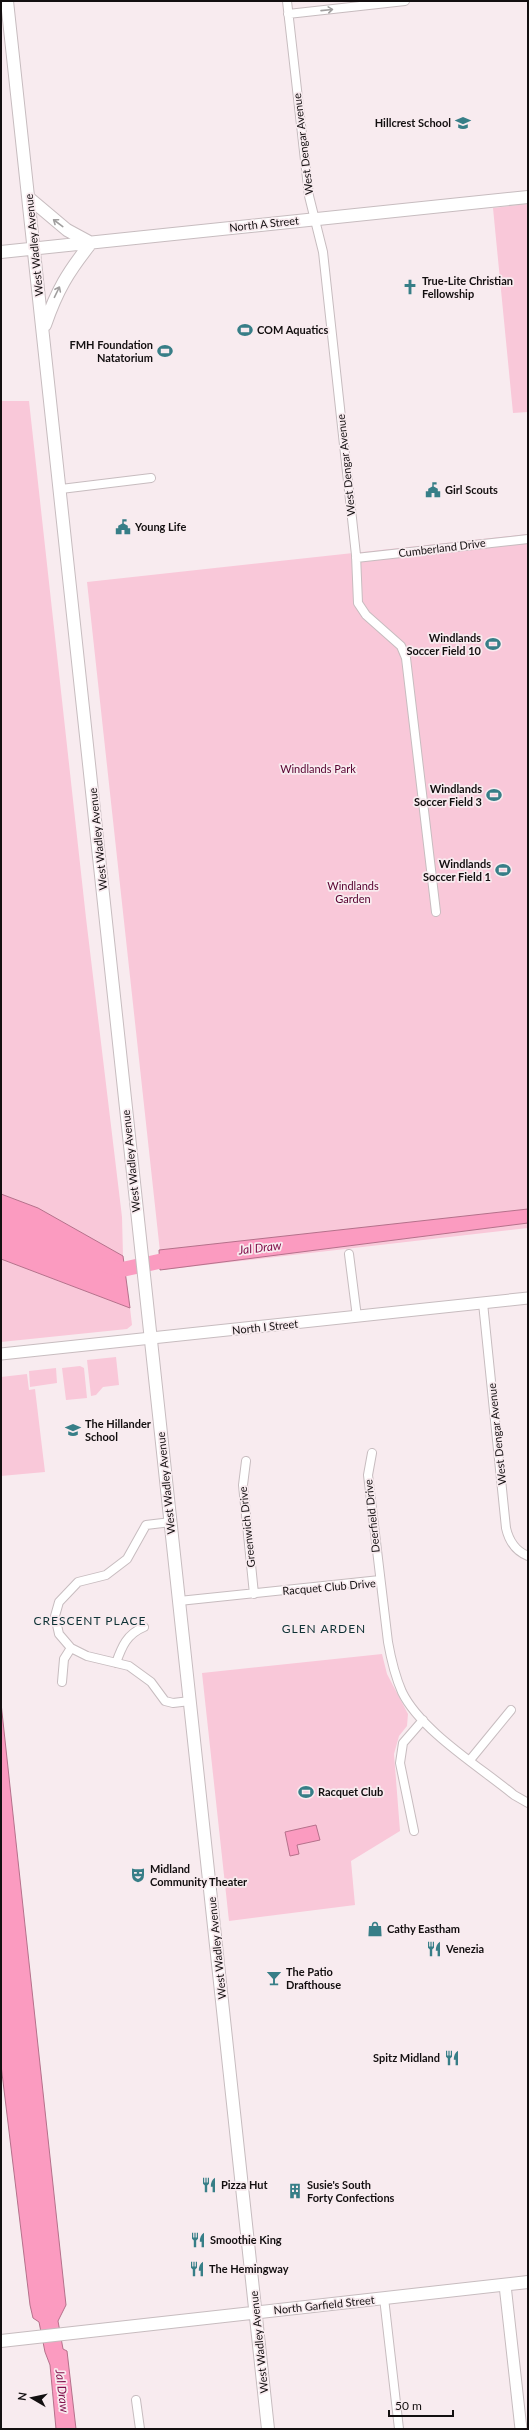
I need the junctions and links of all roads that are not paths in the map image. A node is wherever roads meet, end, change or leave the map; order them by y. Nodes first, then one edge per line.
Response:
1 (7, 1) edge
2 (287, 1) edge
3 (405, 1) edge
4 (377, 2) edge
5 (288, 14) junction
6 (528, 197) edge
7 (29, 198) junction
8 (315, 218) junction
9 (91, 243) junction
10 (35, 249) junction
11 (1, 252) edge
12 (44, 328) junction
13 (151, 478) dead end
14 (61, 489) junction
15 (528, 538) edge
16 (356, 558) junction
17 (436, 912) dead end
18 (349, 1254) dead end
19 (528, 1298) edge
20 (483, 1303) junction
21 (358, 1317) junction
22 (150, 1339) junction
23 (1, 1354) edge
24 (372, 1452) dead end
25 (246, 1461) dead end
26 (171, 1522) junction
27 (528, 1556) edge
28 (380, 1580) junction
29 (254, 1594) junction
30 (179, 1602) junction
31 (144, 1627) dead end
32 (71, 1648) junction
33 (116, 1663) junction
34 (62, 1682) dead end
35 (190, 1701) junction
36 (511, 1710) dead end
37 (422, 1720) junction
38 (470, 1760) junction
39 (528, 1803) edge
40 (414, 1831) dead end
41 (528, 2282) edge
42 (506, 2285) junction
43 (384, 2298) junction
44 (256, 2313) junction
45 (1, 2341) edge
46 (136, 2400) dead end
47 (140, 2429) edge
48 (268, 2429) edge
49 (399, 2429) edge
50 (521, 2429) edge

1 - 7 main road, West Wadley Avenue
2 - 5 street, West Dengar Avenue
3 - 4 street
5 -> 4 street
5 - 8 street, West Dengar Avenue
6 - 8 main road, North A Street
9 -> 7 main road
7 - 10 main road, West Wadley Avenue
8 - 9 main road, North A Street
8 - 16 street, West Dengar Avenue
9 - 10 main road, North A Street
12 -> 9 main road
10 - 11 main road, North A Street
10 - 12 main road, West Wadley Avenue
12 - 14 main road, West Wadley Avenue
13 - 14 street
14 - 22 main road, West Wadley Avenue
15 - 16 street, Cumberland Drive
16 - 17 street, West Dengar Avenue
18 - 21 street
19 - 20 street, North I Street
20 - 21 street, North I Street
20 - 27 street, West Dengar Avenue
21 - 22 street, North I Street
22 - 23 street, North I Street
22 - 26 main road, West Wadley Avenue
24 - 28 street, Deerfield Drive
25 - 29 street, Greenwich Drive
26 - 30 main road, West Wadley Avenue
26 - 32 street
28 - 29 street, Racquet Club Drive
28 - 37 street, Racquet Club Drive
29 - 30 street, Racquet Club Drive
30 - 35 main road, West Wadley Avenue
31 - 33 street
32 - 33 street
32 - 34 street
33 - 35 street
35 - 44 main road, West Wadley Avenue
36 - 38 street
37 - 38 street, Racquet Club Drive
37 - 40 street
38 - 39 street, Racquet Club Drive
41 - 42 main road, North Garfield Street
42 - 43 main road, North Garfield Street
42 - 50 street
43 - 44 main road, North Garfield Street
43 - 49 street
44 - 45 main road, North Garfield Street
44 - 48 main road, West Wadley Avenue
46 - 47 street

